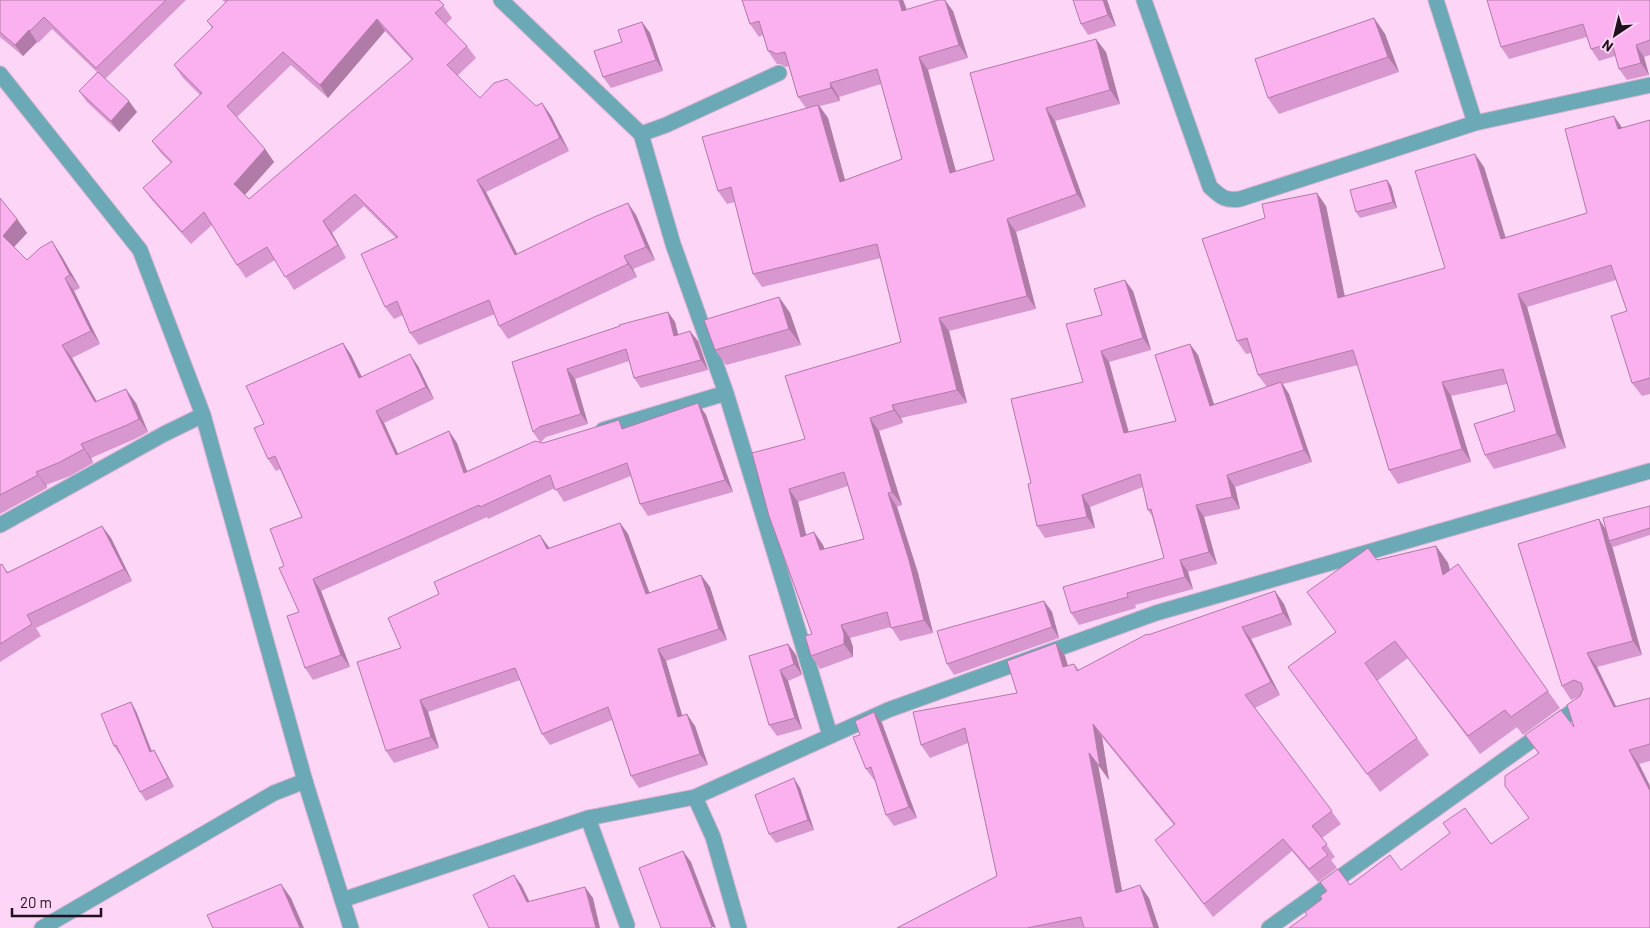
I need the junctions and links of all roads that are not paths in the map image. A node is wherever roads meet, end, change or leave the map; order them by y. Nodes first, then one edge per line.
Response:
1 (501, 0) edge
2 (1144, 0) edge
3 (1436, 0) edge
4 (779, 73) dead end
5 (0, 74) edge
6 (1650, 84) edge
7 (1475, 123) junction
8 (641, 134) junction
9 (726, 393) junction
10 (203, 415) junction
11 (586, 434) edge
12 (1650, 470) edge
13 (0, 525) edge
14 (1584, 704) edge
15 (830, 735) junction
16 (305, 781) junction
17 (695, 797) junction
18 (588, 818) junction
19 (342, 900) junction
20 (627, 925) dead end
21 (42, 928) edge
22 (351, 928) edge
23 (739, 928) edge
24 (1269, 928) edge

1 - 8 street
2 - 7 street
3 - 7 street
4 - 8 street
5 - 10 street
6 - 7 street
8 - 9 street
9 - 11 street
9 - 15 street
10 - 13 street
10 - 16 street
12 - 15 street
14 - 24 street
15 - 17 street
16 - 19 street
16 - 21 street
17 - 18 street
17 - 23 street
18 - 19 street
18 - 20 street
19 - 22 street

